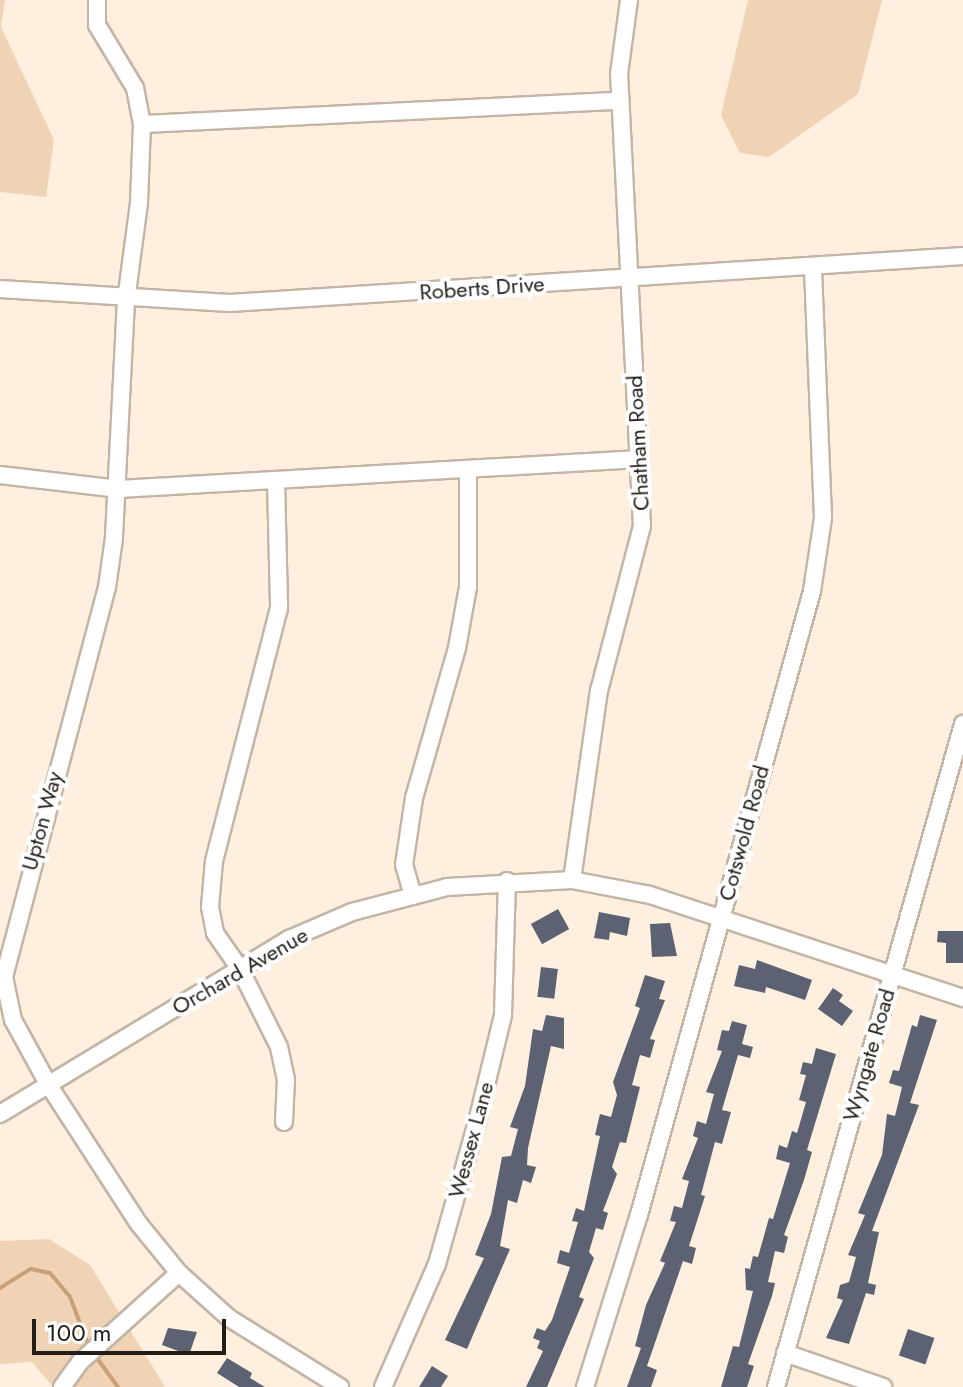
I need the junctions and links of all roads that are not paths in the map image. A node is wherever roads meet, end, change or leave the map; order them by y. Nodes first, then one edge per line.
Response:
1 (97, 0) edge
2 (629, 0) edge
3 (620, 101) junction
4 (142, 124) junction
5 (963, 256) edge
6 (813, 268) junction
7 (629, 277) junction
8 (0, 289) edge
9 (126, 300) junction
10 (640, 459) junction
11 (468, 470) junction
12 (0, 475) edge
13 (276, 481) junction
14 (119, 489) junction
15 (963, 724) edge
16 (572, 880) junction
17 (507, 881) junction
18 (413, 896) junction
19 (722, 916) junction
20 (240, 969) junction
21 (892, 974) junction
22 (963, 998) edge
23 (48, 1084) junction
24 (0, 1114) edge
25 (284, 1122) dead end
26 (179, 1273) junction
27 (785, 1353) junction
28 (62, 1387) edge
29 (340, 1387) edge
30 (383, 1387) edge
31 (585, 1387) edge
32 (776, 1387) edge
33 (883, 1387) edge

1 - 4 street, Upton Way
2 - 3 street, Chatham Road
3 - 4 street
3 - 7 street, Chatham Road
4 - 9 street, Upton Way
5 - 6 street, Roberts Drive
6 - 7 street, Roberts Drive
6 - 19 street, Cotswold Road
7 - 9 street, Roberts Drive
7 - 10 street, Chatham Road
8 - 9 street, Roberts Drive
9 - 14 street, Upton Way
10 - 11 street
10 - 16 street, Chatham Road
11 - 13 street
11 - 18 street
12 - 14 street
13 - 14 street
13 - 20 street
14 - 23 street, Upton Way
15 - 21 street, Wyngate Road
16 - 17 street, Orchard Avenue
16 - 19 street, Orchard Avenue
17 - 18 street, Orchard Avenue
17 - 30 street, Wessex Lane
18 - 20 street, Orchard Avenue
19 - 21 street, Orchard Avenue
19 - 31 street, Cotswold Road
20 - 23 street, Orchard Avenue
20 - 25 street
21 - 22 street, Orchard Avenue
21 - 27 street, Wyngate Road
23 - 24 street, Orchard Avenue
23 - 26 street, Upton Way
26 - 28 street
26 - 29 street, Upton Way
27 - 32 street, Wyngate Road
27 - 33 street

